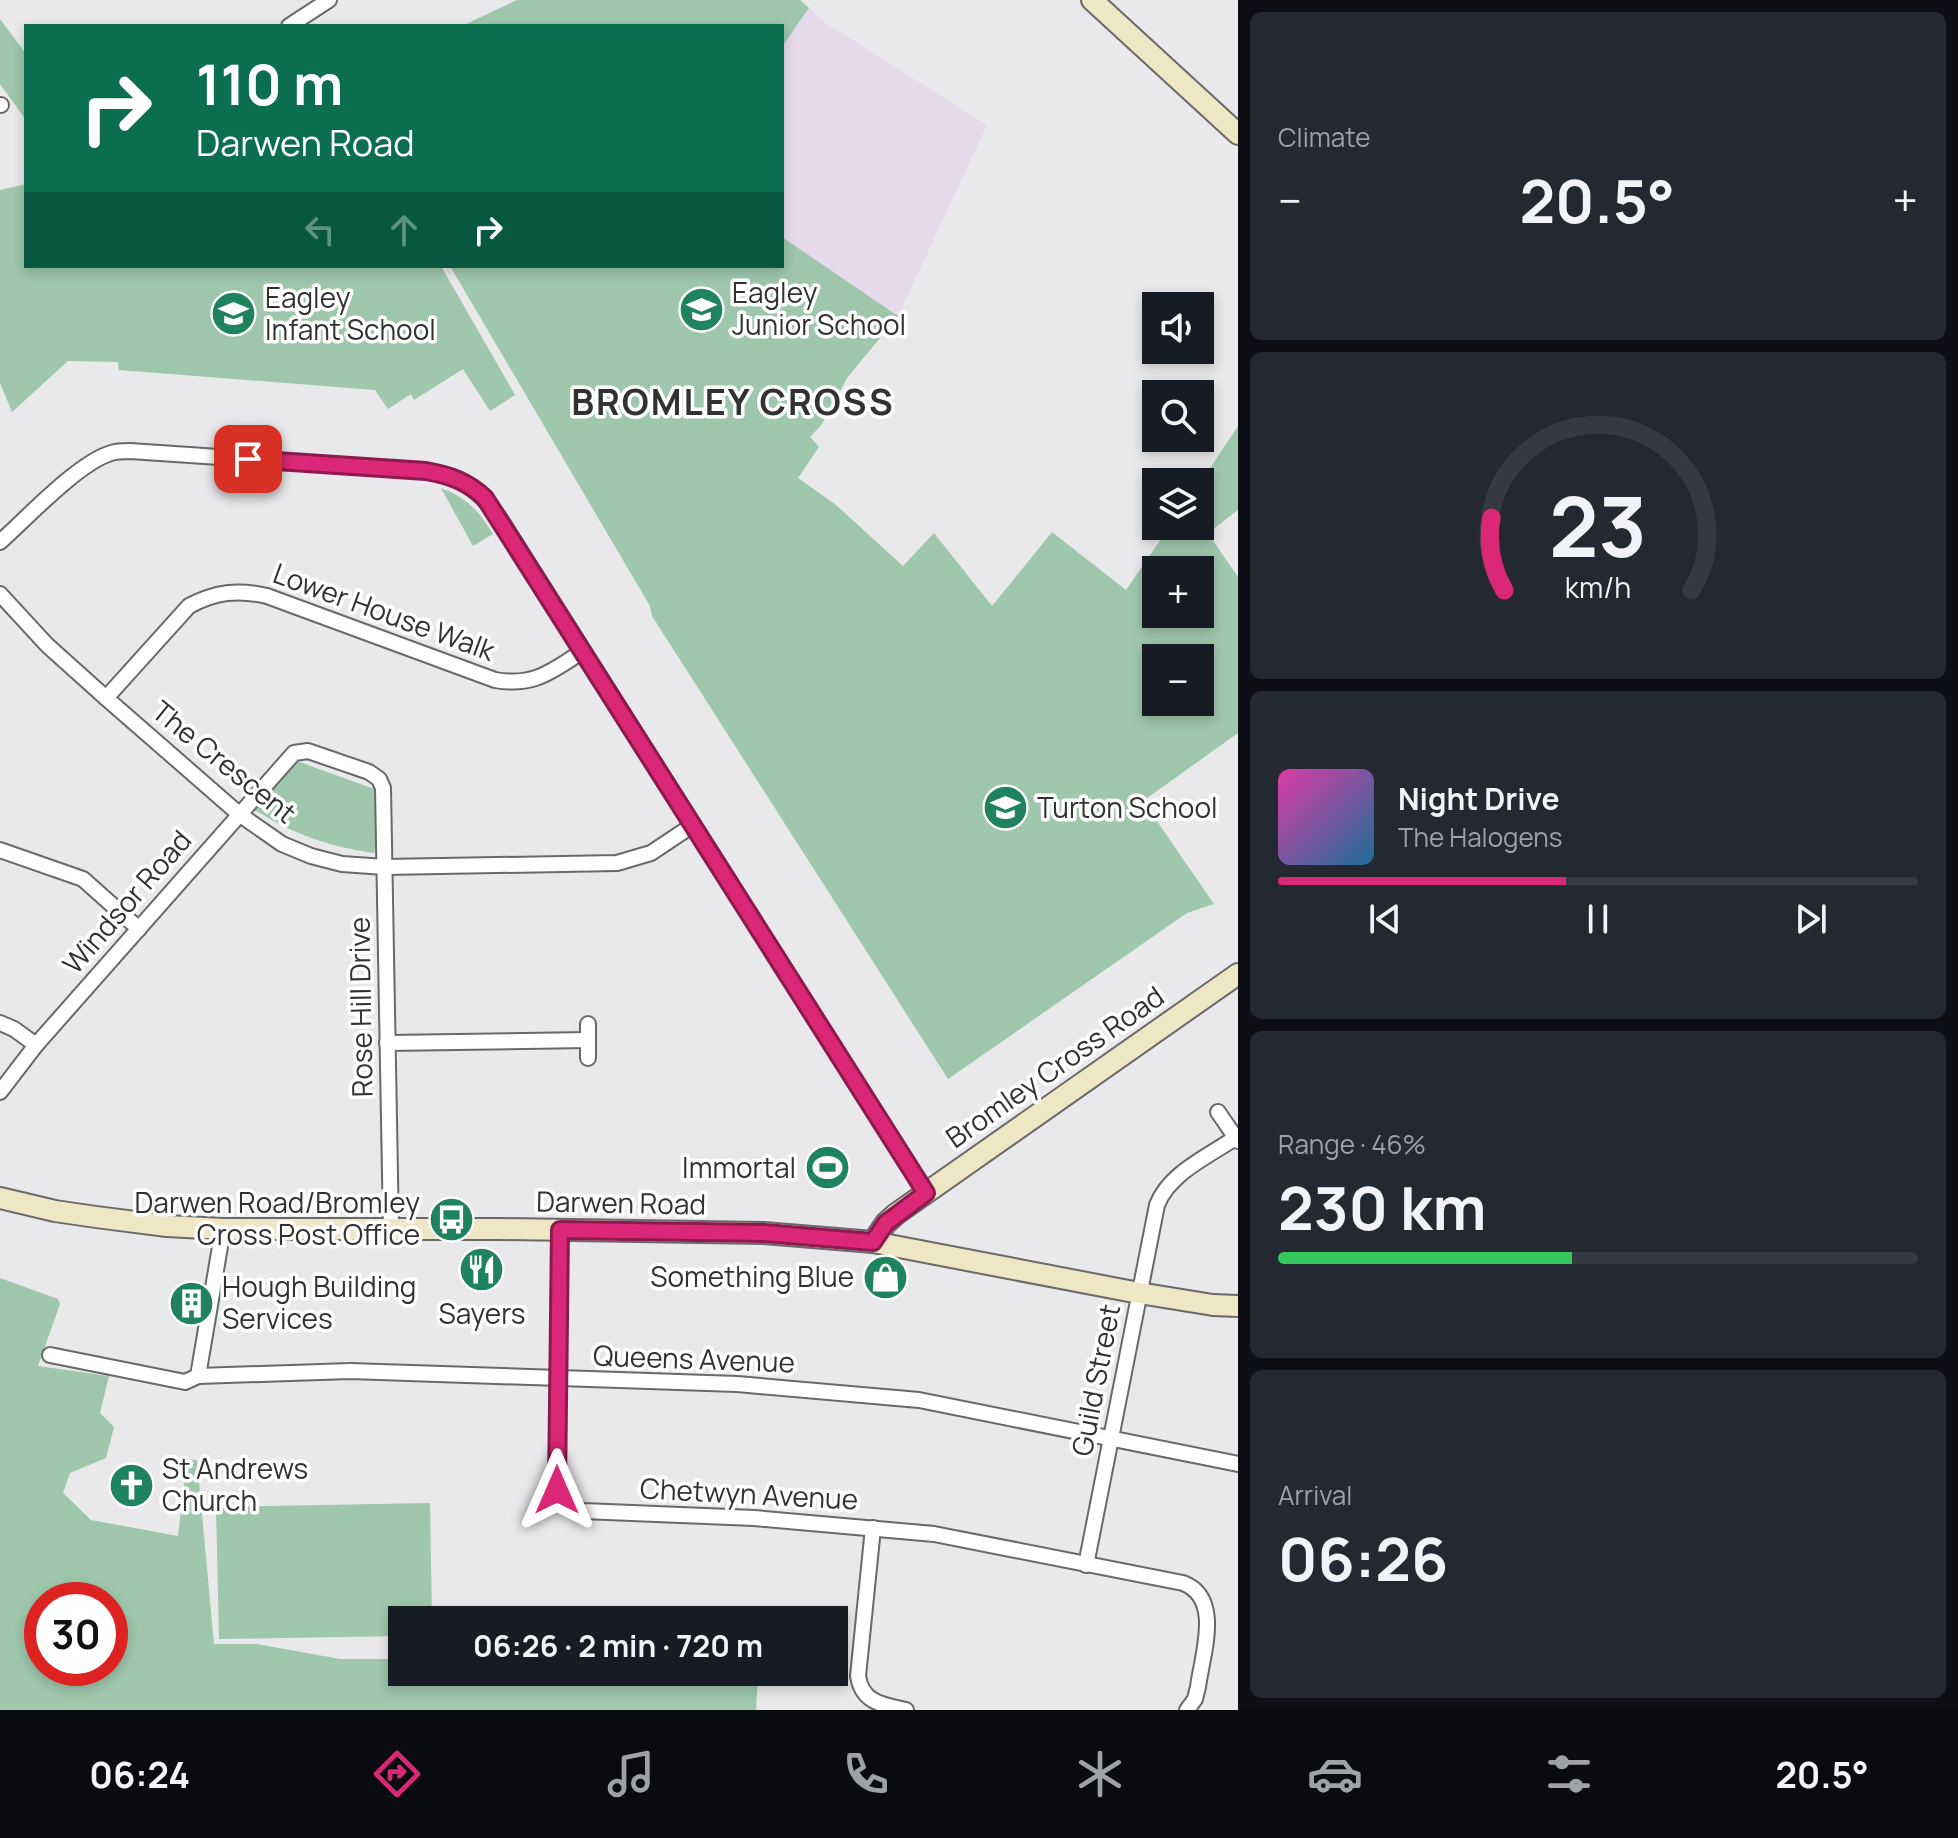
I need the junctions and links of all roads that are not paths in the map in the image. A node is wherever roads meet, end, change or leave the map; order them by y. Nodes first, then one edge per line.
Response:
1 (329, 0) edge
2 (1092, 0) edge
3 (292, 24) edge
4 (1238, 134) edge
5 (0, 542) edge
6 (0, 594) edge
7 (583, 651) junction
8 (106, 698) junction
9 (382, 783) joint
10 (239, 814) junction
11 (693, 825) junction
12 (0, 850) edge
13 (385, 867) junction
14 (139, 929) junction
15 (1238, 974) edge
16 (0, 1023) edge
17 (588, 1024) dead end
18 (588, 1040) junction
19 (387, 1043) junction
20 (36, 1045) junction
21 (588, 1058) dead end
22 (0, 1092) edge
23 (1218, 1112) dead end
24 (1237, 1140) edge
25 (926, 1193) junction
26 (0, 1198) edge
27 (223, 1229) junction
28 (391, 1230) junction
29 (560, 1230) junction
30 (873, 1242) junction
31 (1139, 1293) junction
32 (1238, 1306) edge
33 (50, 1355) dead end
34 (198, 1376) junction
35 (557, 1379) junction
36 (1111, 1439) junction
37 (1238, 1464) edge
38 (873, 1528) junction
39 (1086, 1565) junction
40 (906, 1710) edge
41 (1187, 1710) edge

1 - 3 street
2 - 4 main road
5 - 7 street
6 - 8 street, The Crescent
7 - 8 street, Lower House Walk
7 - 11 street
8 - 10 street, The Crescent
9 - 10 street, Windsor Road
9 - 13 street, Rose Hill Drive
10 - 13 street, The Crescent
10 - 14 street, Windsor Road
11 - 13 street, The Crescent
11 - 25 street
12 - 14 street
13 - 19 street, Rose Hill Drive
14 - 20 street, Windsor Road
15 - 25 main road, Bromley Cross Road
16 - 20 street
17 - 18 street
18 - 19 street
18 - 21 street
19 - 28 street, Rose Hill Drive
20 - 22 street, Windsor Road
23 - 24 street
24 - 31 street, Guild Street
25 - 30 main road, Bromley Cross Road
26 - 27 main road, Darwen Road
27 - 28 main road, Darwen Road
27 - 34 street
28 - 29 main road, Darwen Road
29 - 30 main road, Darwen Road
29 - 35 street, Chetwyn Avenue
30 - 31 main road, Darwen Road
31 - 32 main road, Darwen Road
31 - 36 street, Guild Street
33 - 34 street, Queens Avenue
34 - 35 street, Queens Avenue
35 - 36 street, Queens Avenue
35 - 38 street, Chetwyn Avenue
36 - 37 street, Queens Avenue
36 - 39 street, Guild Street
38 - 39 street, Chetwyn Avenue
38 - 40 street, Chetwyn Avenue
39 - 41 street, Chetwyn Avenue

